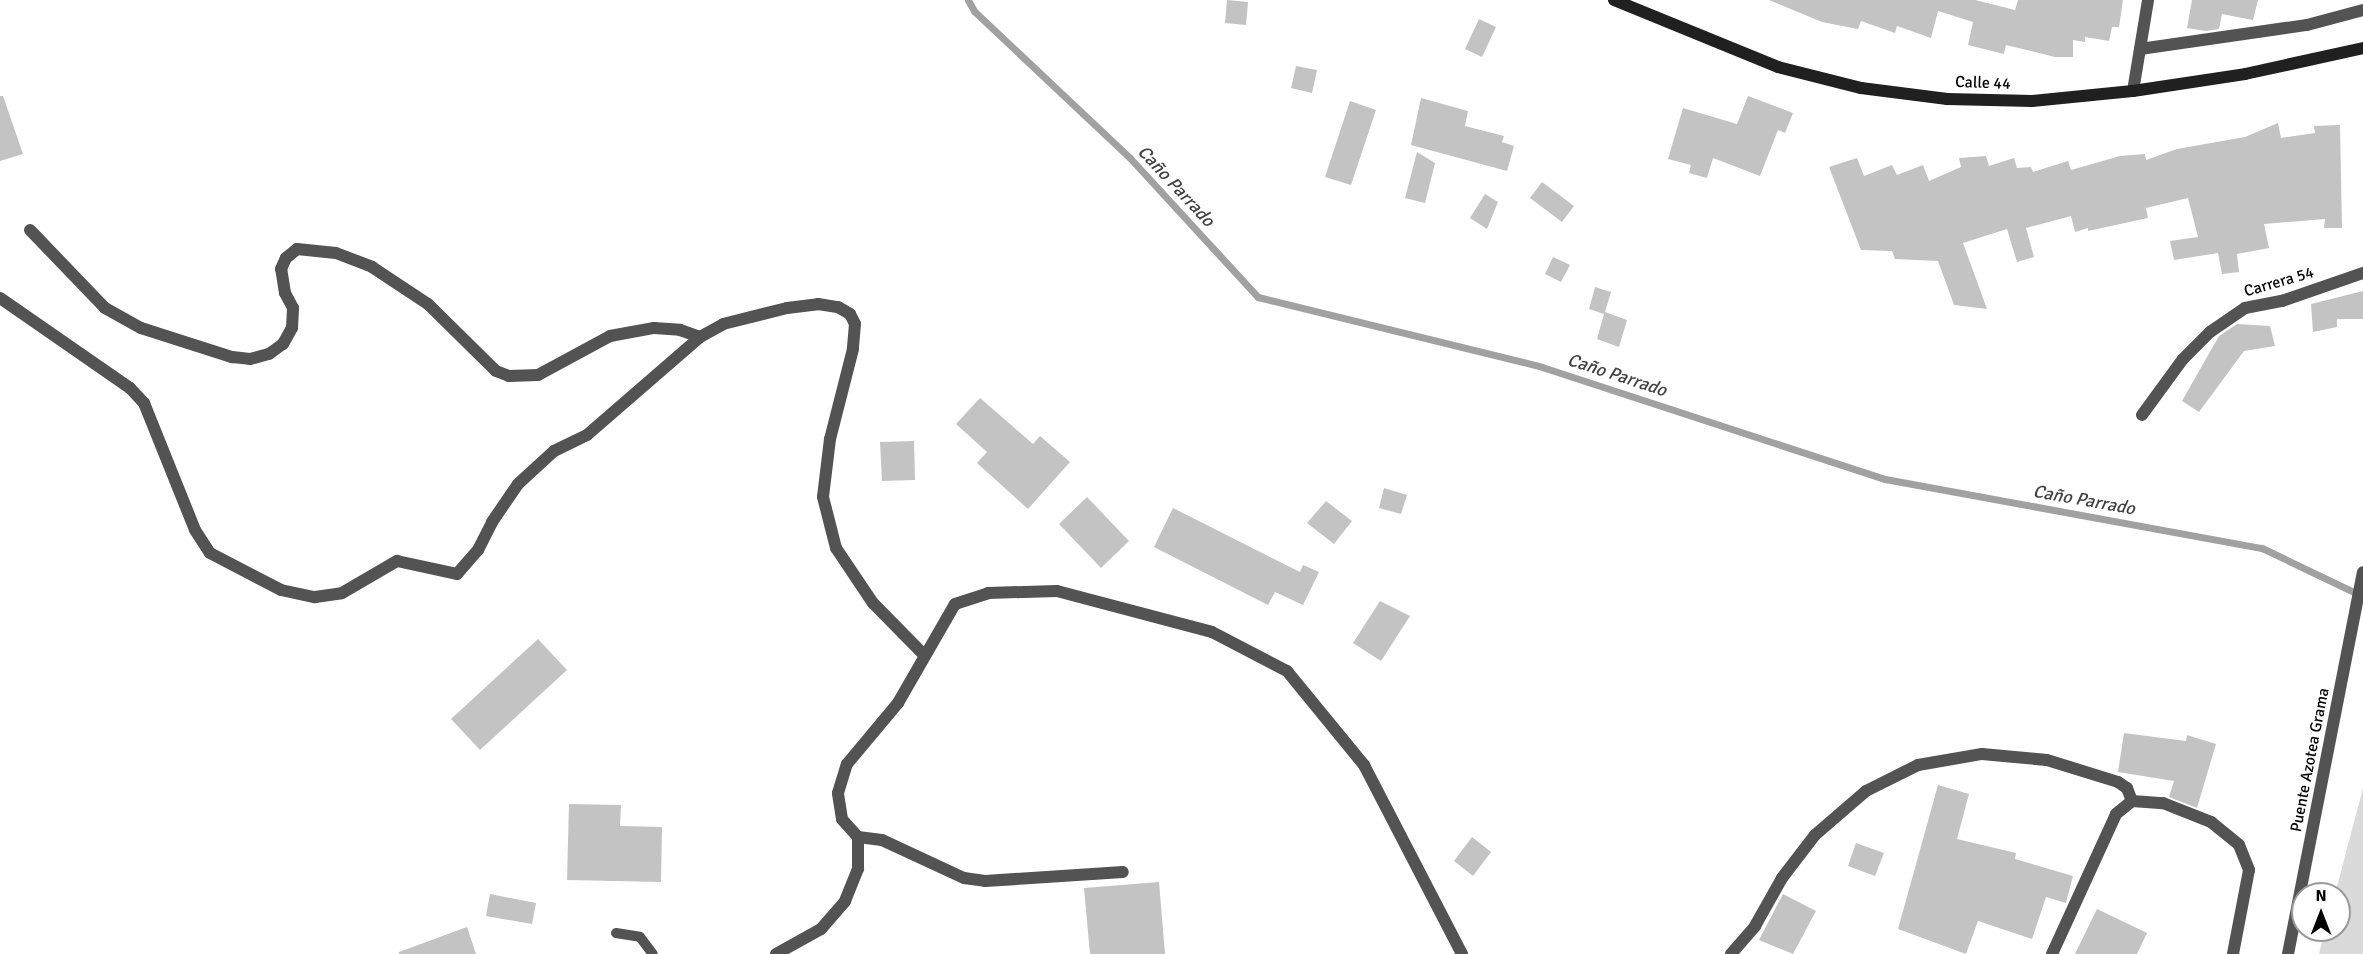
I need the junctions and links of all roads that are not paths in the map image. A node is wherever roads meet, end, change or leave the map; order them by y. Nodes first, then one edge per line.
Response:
1 (1614, 0) edge
2 (2148, 0) edge
3 (2363, 10) edge
4 (2363, 48) edge
5 (2140, 49) junction
6 (2133, 91) junction
7 (30, 230) dead end
8 (2363, 273) edge
9 (0, 298) edge
10 (699, 337) junction
11 (2142, 415) dead end
12 (2363, 572) edge
13 (925, 656) junction
14 (2132, 801) junction
15 (858, 837) junction
16 (1123, 872) dead end
17 (616, 933) dead end
18 (653, 954) edge
19 (776, 954) edge
20 (1462, 954) edge
21 (1731, 954) edge
22 (2052, 954) edge
23 (2233, 954) edge
24 (2288, 954) edge

1 - 6 main road, Calle 44
2 - 5 street
3 - 5 street
4 - 6 main road, Calle 44
5 - 6 street
7 - 10 street
8 - 11 street, Carrera 54
9 - 10 street
10 - 13 street
12 - 24 street, Puente Azotea Grama
13 - 15 street
13 - 20 street
14 - 21 street
14 - 22 street
14 - 23 street
15 - 16 street
15 - 19 street
17 - 18 lane

